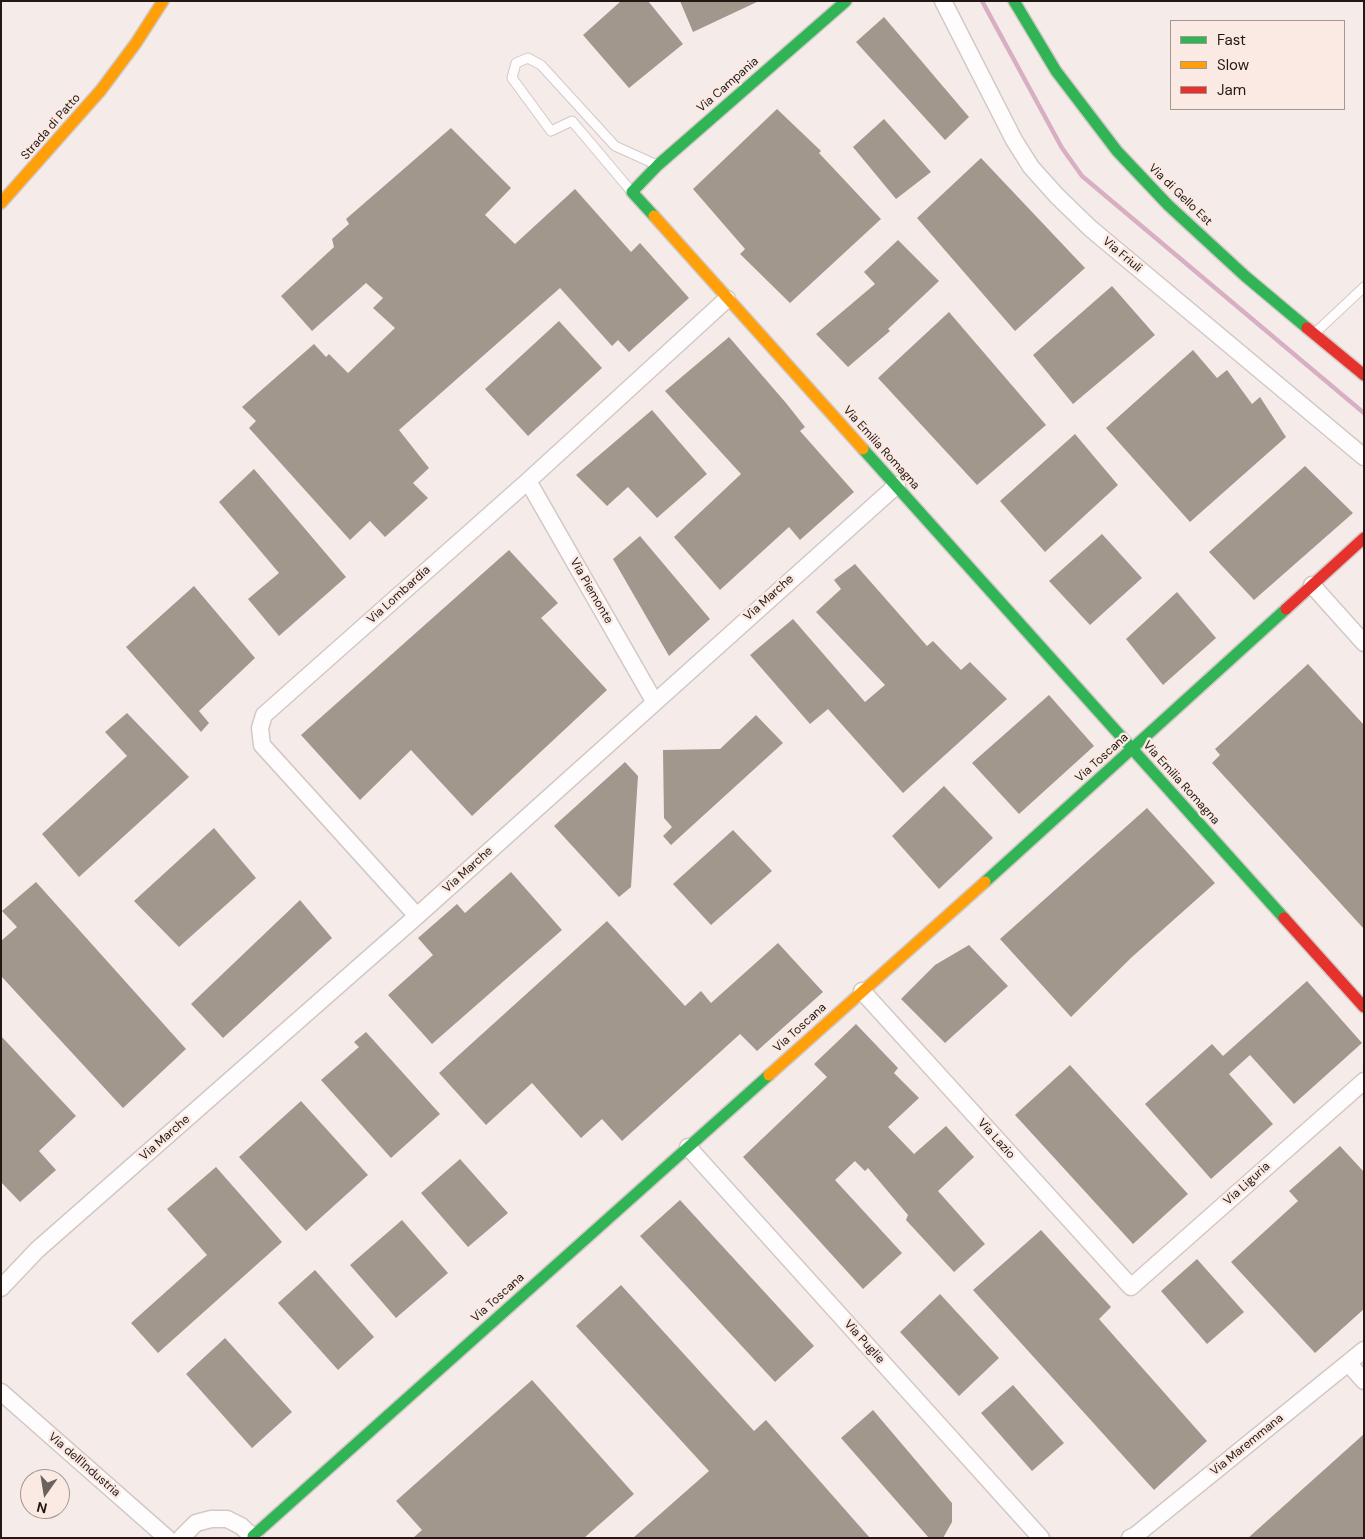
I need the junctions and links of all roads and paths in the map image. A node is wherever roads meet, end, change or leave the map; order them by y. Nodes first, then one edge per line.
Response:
1 (162, 1) edge
2 (846, 1) edge
3 (943, 1) edge
4 (1014, 1) edge
5 (658, 165) junction
6 (632, 192) junction
7 (1, 203) edge
8 (1364, 287) edge
9 (728, 299) junction
10 (1314, 333) junction
11 (1364, 376) edge
12 (1364, 457) edge
13 (528, 481) junction
14 (897, 485) junction
15 (1364, 538) edge
16 (1312, 585) junction
17 (1364, 643) edge
18 (654, 701) junction
19 (1132, 750) junction
20 (417, 916) junction
21 (862, 991) junction
22 (1364, 1007) edge
23 (1364, 1081) edge
24 (688, 1147) junction
25 (37, 1250) junction
26 (1, 1275) edge
27 (1131, 1287) joint
28 (1, 1288) edge
29 (1364, 1350) edge
30 (1348, 1363) junction
31 (1364, 1381) edge
32 (1, 1392) edge
33 (253, 1537) edge
34 (1135, 1537) edge
35 (167, 1538) edge
36 (181, 1538) edge
37 (1040, 1538) edge

1 - 7 street, Strada di Patto
2 - 5 street, Via Campania
3 - 12 street, Via Friuli
4 - 10 street, Via di Gello Est
5 - 6 street, Via Campania
5 - 6 lane, Via Emilia Romagna
6 - 9 street, Via Emilia Romagna
8 - 10 lane
9 - 13 street, Via Lombardia
9 - 14 street, Via Emilia Romagna
10 - 11 street, Via di Gello Est
13 - 18 street, Via Piemonte
13 - 20 street, Via Lombardia
14 - 18 street, Via Marche
14 - 19 street, Via Emilia Romagna
15 - 16 street, Via Toscana
16 - 17 street
16 - 19 street, Via Toscana
18 - 20 street, Via Marche
19 - 21 street, Via Toscana
19 - 22 street, Via Emilia Romagna
20 - 25 street, Via Marche
21 - 24 street, Via Toscana
21 - 27 street, Via Lazio
23 - 27 street, Via Liguria
24 - 33 street, Via Toscana
24 - 37 street, Via Puglie
25 - 26 street, Via Marche
25 - 28 street, Via Marche
29 - 30 street, Via Maremmana
30 - 31 street
30 - 34 street, Via Maremmana
32 - 35 street, Via dell'Industria
33 - 36 street

